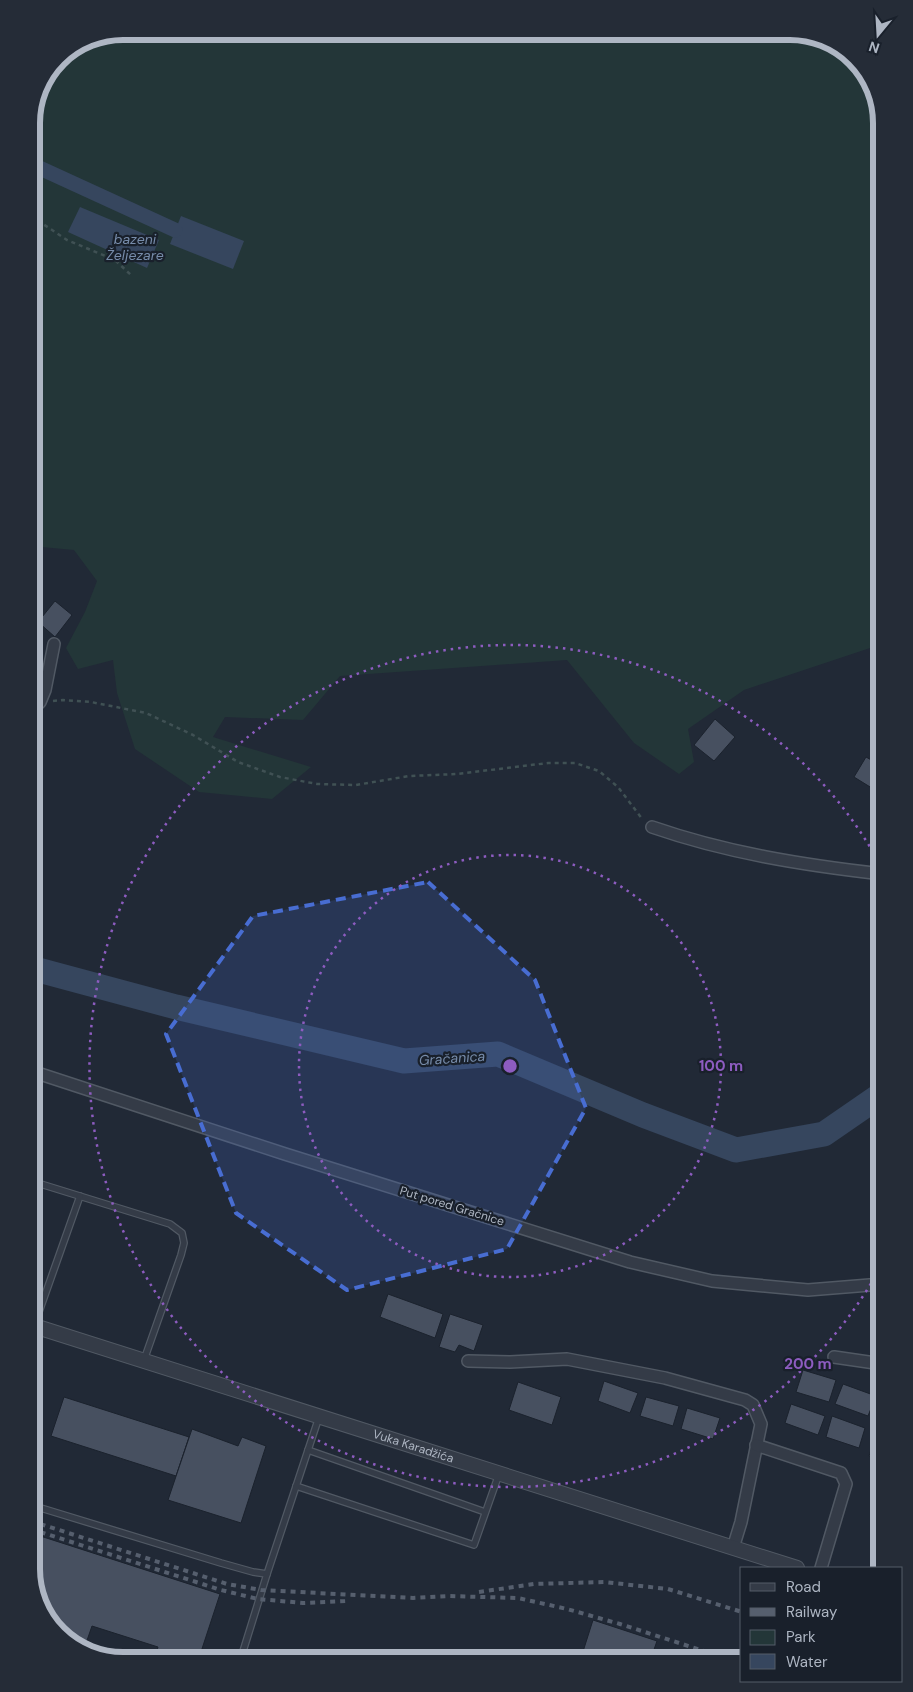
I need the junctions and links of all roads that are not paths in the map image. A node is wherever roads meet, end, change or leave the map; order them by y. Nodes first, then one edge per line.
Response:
1 (54, 644) dead end
2 (40, 702) edge
3 (652, 827) road end
4 (873, 873) edge
5 (40, 1074) edge
6 (40, 1184) edge
7 (80, 1196) junction
8 (873, 1285) edge
9 (40, 1306) edge
10 (40, 1327) edge
11 (834, 1357) dead end
12 (144, 1360) junction
13 (468, 1361) dead end
14 (873, 1363) edge
15 (320, 1415) junction
16 (756, 1445) junction
17 (308, 1450) junction
18 (499, 1473) junction
19 (296, 1486) junction
20 (40, 1507) edge
21 (485, 1512) junction
22 (733, 1548) junction
23 (794, 1567) edge
24 (821, 1567) edge
25 (267, 1574) junction
26 (243, 1652) edge

1 - 2 street
3 - 4 street
5 - 8 street, Put pored Gračnice
6 - 7 lane
7 - 9 lane
7 - 12 lane
10 - 12 street, Vuka Karadžića
11 - 14 street
12 - 15 street, Vuka Karadžića
13 - 16 street
15 - 17 lane
15 - 18 street, Vuka Karadžića
16 - 22 street
16 - 24 street
17 - 19 lane
17 - 21 lane
18 - 21 lane
18 - 22 street, Vuka Karadžića
19 - 21 lane
19 - 25 lane
20 - 25 lane
22 - 23 street, Vuka Karadžića
25 - 26 lane

